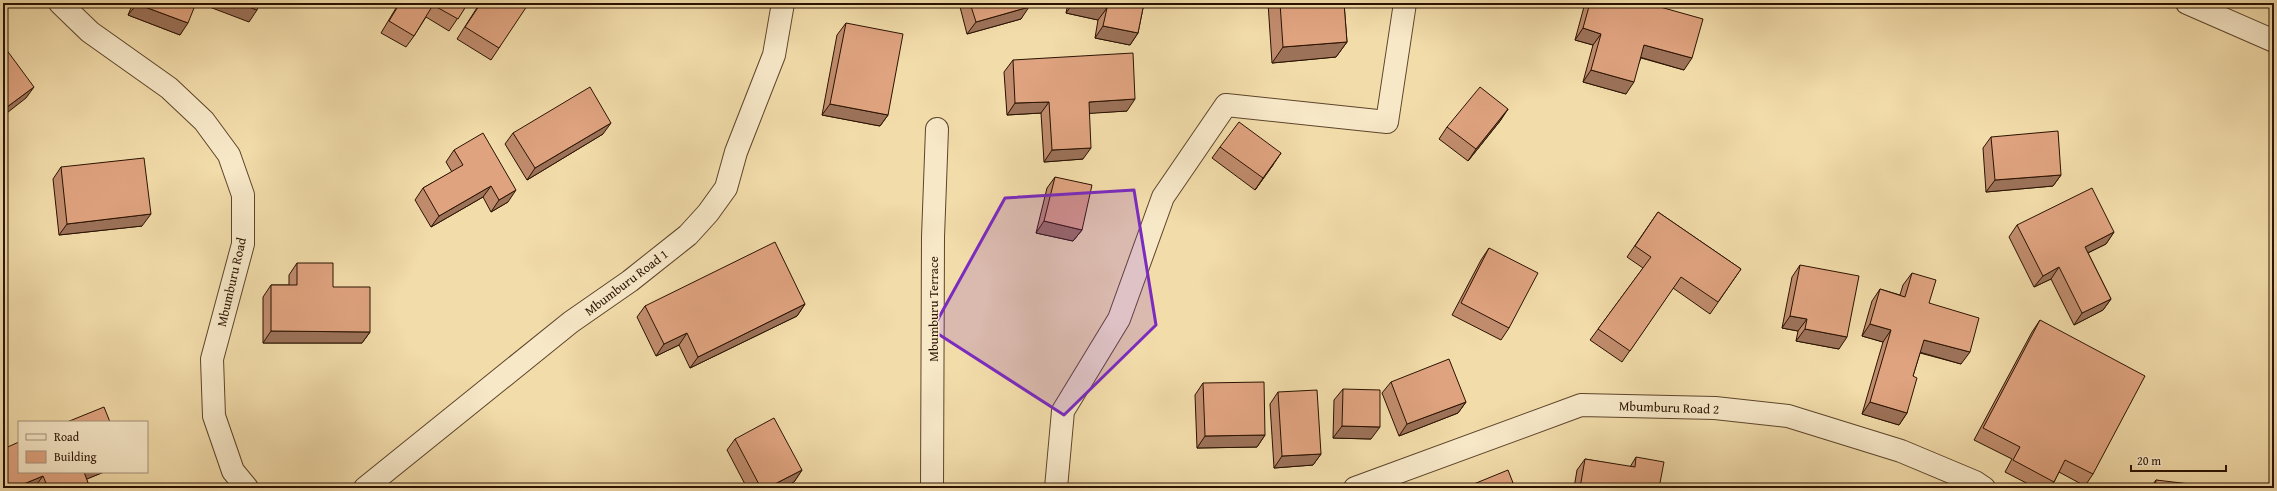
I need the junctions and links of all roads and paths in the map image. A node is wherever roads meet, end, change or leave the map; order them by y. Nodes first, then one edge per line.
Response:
1 (60, 3) edge
2 (783, 3) edge
3 (1405, 3) edge
4 (2187, 3) edge
5 (2274, 41) edge
6 (937, 130) dead end
7 (247, 488) edge
8 (365, 488) edge
9 (932, 488) edge
10 (1056, 488) edge
11 (1355, 488) edge
12 (1984, 488) edge

1 - 7 street, Mbumburu Road
2 - 8 street, Mbumburu Road 1
3 - 10 street
4 - 5 street
6 - 9 street, Mbumburu Terrace
11 - 12 street, Mbumburu Road 2

